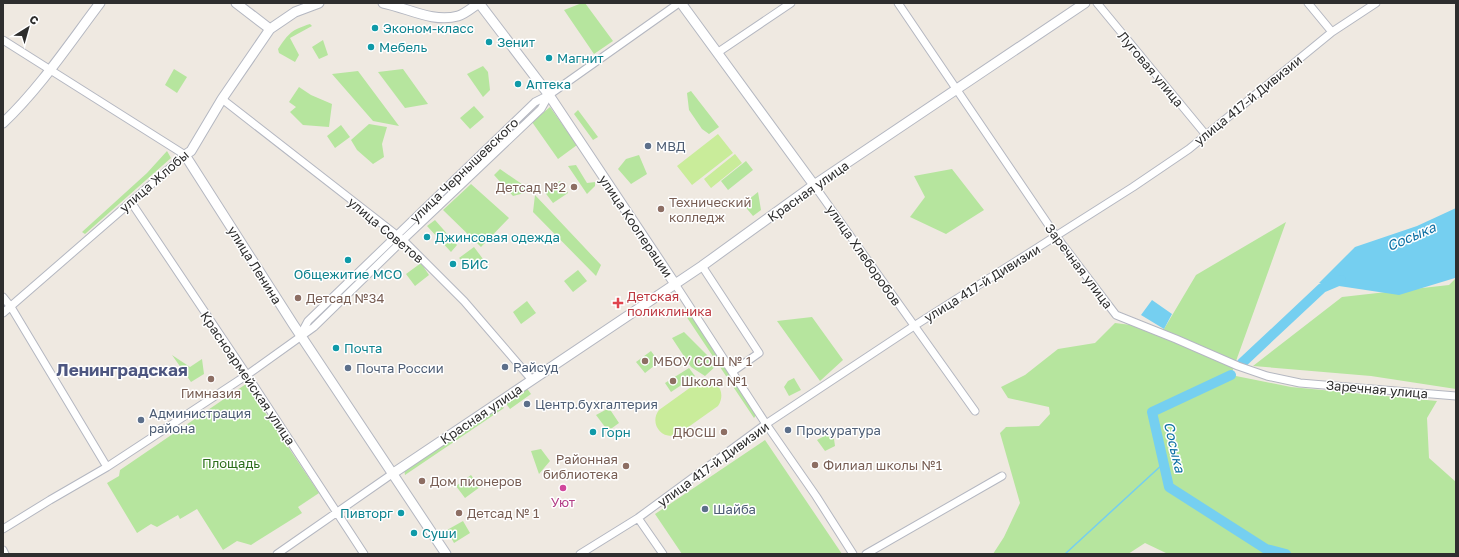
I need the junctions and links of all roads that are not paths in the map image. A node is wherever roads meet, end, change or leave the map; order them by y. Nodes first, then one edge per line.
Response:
1 (100, 3) edge
2 (236, 3) edge
3 (319, 3) edge
4 (383, 3) edge
5 (479, 3) edge
6 (680, 3) edge
7 (791, 3) edge
8 (898, 3) edge
9 (1085, 3) edge
10 (1097, 3) edge
11 (1308, 3) edge
12 (1376, 3) edge
13 (270, 29) junction
14 (1332, 32) junction
15 (3, 40) edge
16 (717, 52) junction
17 (50, 69) junction
18 (957, 89) junction
19 (549, 95) junction
20 (222, 100) junction
21 (3, 123) edge
22 (1206, 135) junction
23 (185, 155) junction
24 (814, 185) junction
25 (131, 202) junction
26 (1056, 236) junction
27 (400, 238) junction
28 (702, 266) junction
29 (675, 284) junction
30 (3, 297) edge
31 (11, 307) junction
32 (3, 313) edge
33 (914, 326) junction
34 (300, 335) junction
35 (732, 372) junction
36 (247, 375) junction
37 (532, 380) junction
38 (1456, 396) edge
39 (975, 411) dead end
40 (766, 424) junction
41 (107, 467) junction
42 (392, 474) junction
43 (1002, 476) dead end
44 (338, 512) junction
45 (638, 518) junction
46 (3, 529) edge
47 (3, 550) edge
48 (5, 554) edge
49 (277, 554) edge
50 (364, 554) edge
51 (446, 554) edge
52 (580, 554) edge
53 (663, 554) edge
54 (853, 554) edge
55 (866, 554) edge

1 - 17 street
2 - 13 street
3 - 13 street, улица Жлобы
4 - 5 street
5 - 19 street, улица Кооперации
6 - 16 street, улица Хлеборобов
6 - 19 street, улица Чернышевского
7 - 16 street
8 - 18 street, Заречная улица
9 - 18 street, Красная улица
10 - 22 street, Луговая улица
11 - 14 street
12 - 14 street, улица 417-й Дивизии
13 - 20 street, улица Жлобы
14 - 22 street, улица 417-й Дивизии
15 - 17 street, улица Ленина
16 - 24 street, улица Хлеборобов
17 - 21 street
17 - 23 street, улица Ленина
18 - 24 street, Красная улица
18 - 26 street, Заречная улица
19 - 27 street, улица Чернышевского
19 - 29 street, улица Кооперации
20 - 23 street, улица Жлобы
20 - 27 street, улица Советов
22 - 26 street, улица 417-й Дивизии
23 - 25 street, улица Жлобы
23 - 34 street, улица Ленина
24 - 28 street, Красная улица
24 - 33 street, улица Хлеборобов
25 - 31 street, улица Жлобы
25 - 36 street, Красноармейская улица
26 - 33 street, улица 417-й Дивизии
26 - 38 street, Заречная улица
27 - 34 street, улица Чернышевского
27 - 37 street, улица Советов
28 - 29 street, Красная улица
28 - 35 street
29 - 35 street, улица Кооперации
29 - 37 street, Красная улица
30 - 31 street
31 - 32 street, улица Жлобы
31 - 41 street
33 - 39 street, улица Хлеборобов
33 - 40 street, улица 417-й Дивизии
34 - 36 street, улица Чернышевского
34 - 42 street, улица Ленина
35 - 40 street, улица Кооперации
36 - 41 street, улица Чернышевского
36 - 44 street, Красноармейская улица
37 - 42 street, Красная улица
40 - 45 street, улица 417-й Дивизии
40 - 54 street, улица Кооперации
41 - 46 street, улица Чернышевского
42 - 44 street
42 - 51 street, улица Ленина
43 - 55 street
44 - 49 street
44 - 50 street, Красноармейская улица
45 - 52 street, улица 417-й Дивизии
45 - 53 street
47 - 48 street

